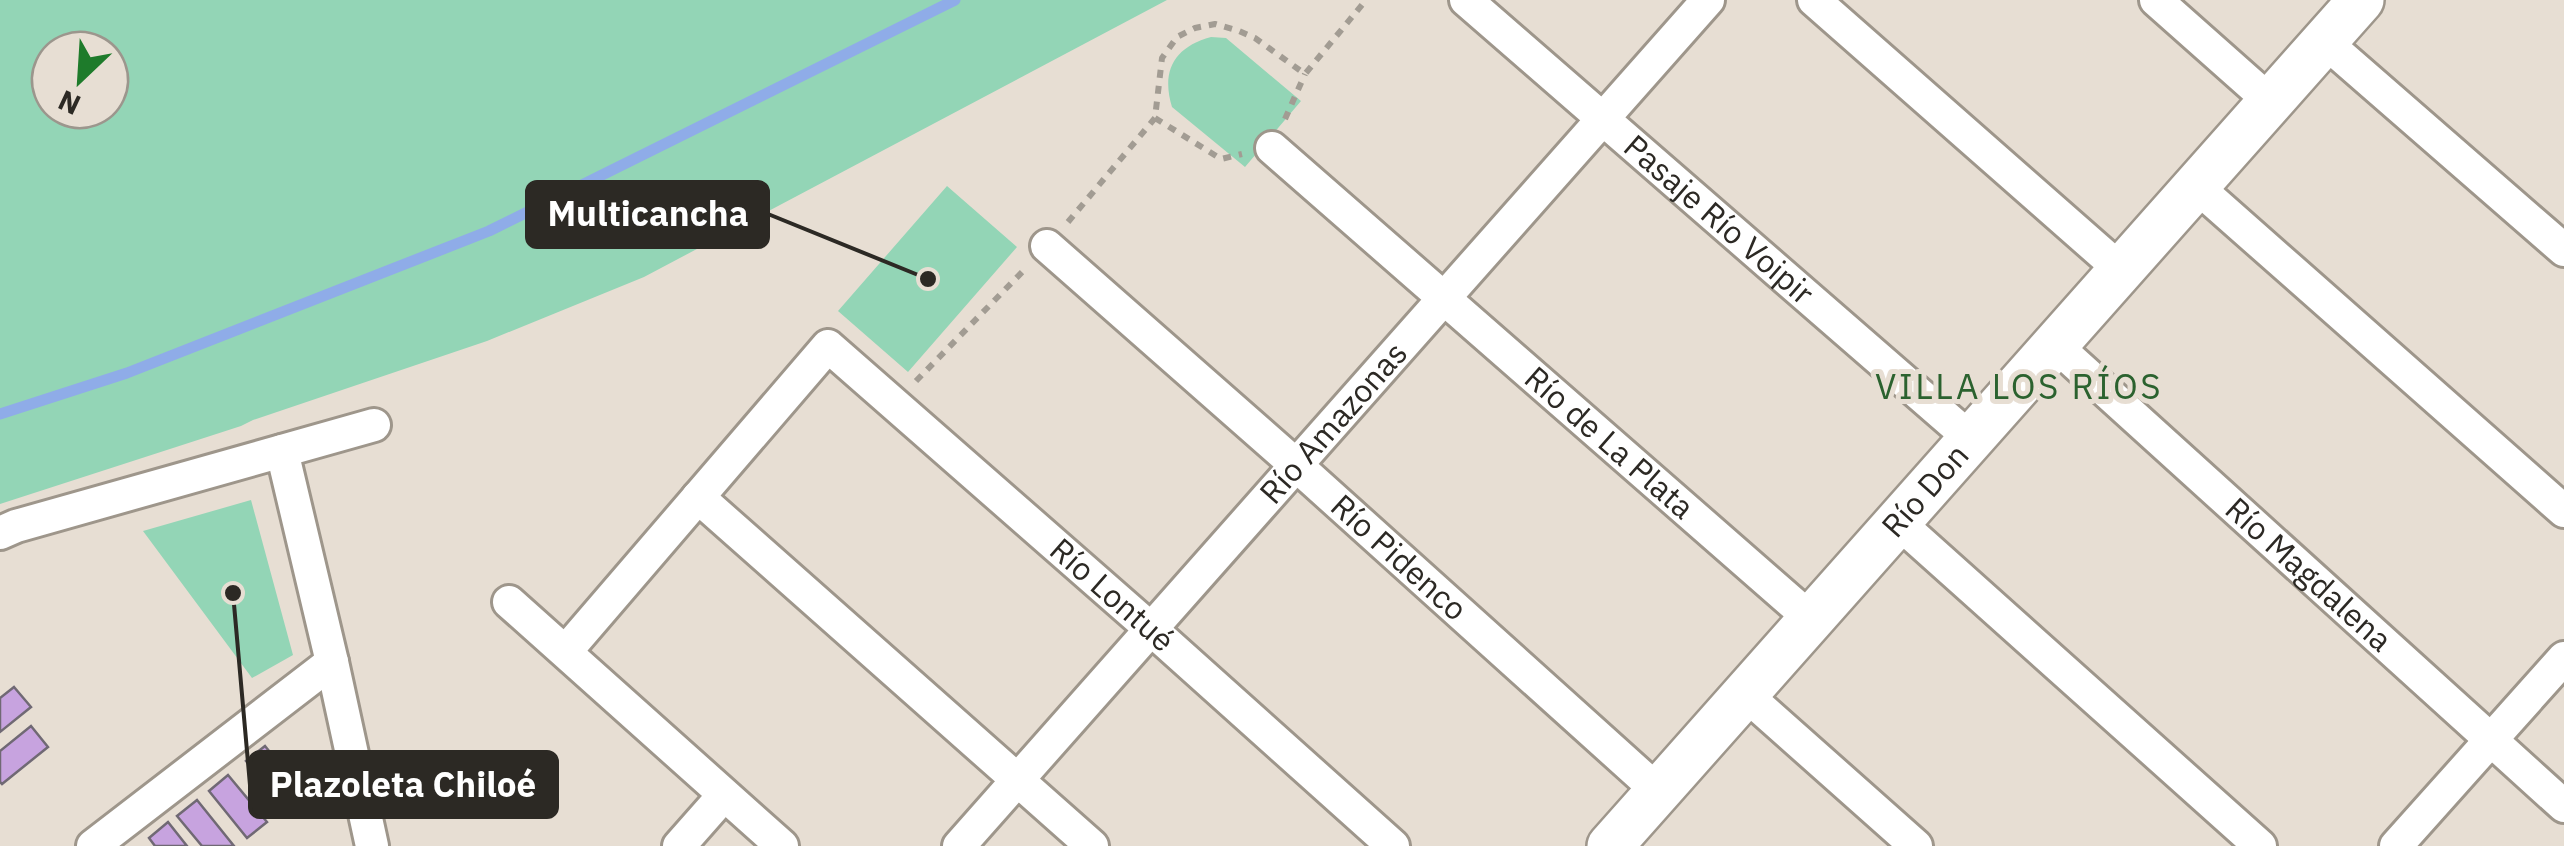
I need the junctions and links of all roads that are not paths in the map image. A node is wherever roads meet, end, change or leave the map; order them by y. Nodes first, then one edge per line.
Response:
1 (1466, 0) edge
2 (1708, 0) edge
3 (1814, 0) edge
4 (2156, 0) edge
5 (2361, 0) edge
6 (2324, 41) junction
7 (2270, 102) junction
8 (1602, 118) junction
9 (1272, 148) road end
10 (2196, 186) junction
11 (1047, 246) road end
12 (2564, 250) edge
13 (2121, 270) junction
14 (1444, 298) junction
15 (2055, 345) junction
16 (374, 424) dead end
17 (1971, 439) junction
18 (282, 451) junction
19 (1296, 465) junction
20 (698, 497) junction
21 (2564, 511) edge
22 (1898, 522) junction
23 (0, 534) edge
24 (509, 602) dead end
25 (1811, 619) junction
26 (1151, 629) junction
27 (566, 651) junction
28 (2564, 658) edge
29 (332, 662) junction
30 (1745, 694) junction
31 (2491, 741) junction
32 (1016, 781) junction
33 (1658, 791) junction
34 (724, 795) junction
35 (2564, 806) edge
36 (93, 846) edge
37 (372, 846) edge
38 (680, 846) edge
39 (782, 846) edge
40 (959, 846) edge
41 (1092, 846) edge
42 (1392, 846) edge
43 (1610, 846) edge
44 (1916, 846) edge
45 (2260, 846) edge
46 (2396, 846) edge

1 - 8 street, Pasaje Río Voipir
2 - 8 street, Río Amazonas
3 - 13 street
4 - 7 street
5 - 6 street, Río Don
6 - 7 street, Río Don
6 - 12 street
7 - 10 street, Río Don
8 - 14 street, Río Amazonas
8 - 17 street, Pasaje Río Voipir
9 - 14 street, Río de La Plata
10 - 13 street, Río Don
10 - 21 street
11 - 19 street, Río Pidenco
13 - 15 street, Río Don
14 - 19 street, Río Amazonas
14 - 25 street, Río de La Plata
15 - 17 street, Río Don
15 - 31 street, Río Magdalena
16 - 18 street
17 - 22 street, Río Don
18 - 23 street
18 - 29 street
19 - 26 street, Río Amazonas
19 - 33 street, Río Pidenco
20 - 26 street, Río Lontué
20 - 27 street
20 - 32 street
22 - 25 street, Río Don
22 - 45 street
24 - 27 street
25 - 30 street, Río Don
26 - 32 street, Río Amazonas
26 - 42 street, Río Lontué
27 - 34 street
28 - 31 street
29 - 36 street
29 - 37 street
30 - 33 street, Río Don
30 - 44 street
31 - 35 street, Río Magdalena
31 - 46 street
32 - 40 street, Río Amazonas
32 - 41 street
33 - 43 street, Río Don
34 - 38 street
34 - 39 street

